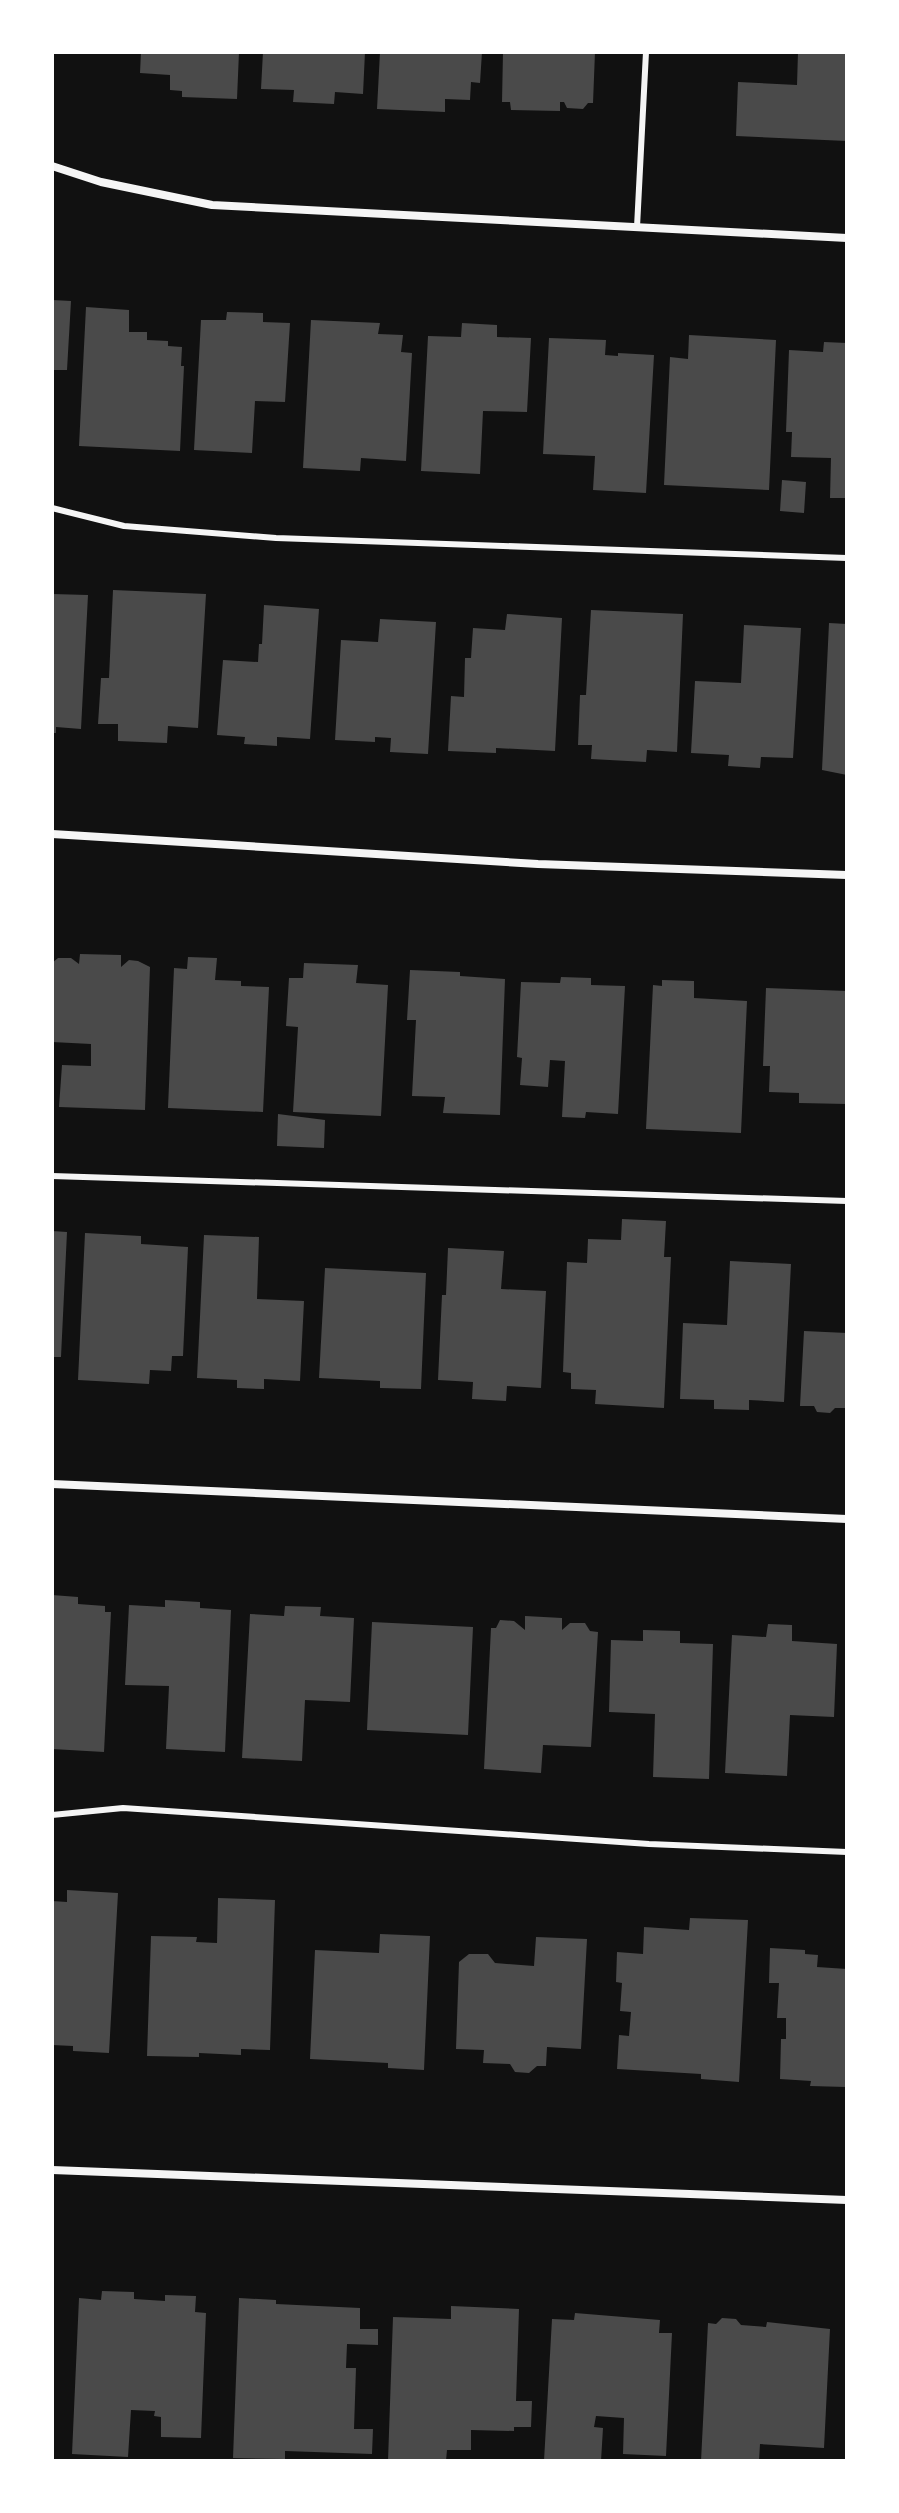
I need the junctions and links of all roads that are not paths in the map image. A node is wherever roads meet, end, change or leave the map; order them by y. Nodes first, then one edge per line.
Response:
1 (646, 52) edge
2 (52, 166) edge
3 (637, 227) junction
4 (847, 238) edge
5 (52, 508) edge
6 (847, 558) edge
7 (52, 834) edge
8 (847, 875) edge
9 (52, 1176) edge
10 (847, 1201) edge
11 (52, 1484) edge
12 (847, 1519) edge
13 (52, 1815) edge
14 (847, 1852) edge
15 (52, 2170) edge
16 (847, 2200) edge

1 - 3 lane
2 - 3 street
3 - 4 street
5 - 6 lane
7 - 8 street
9 - 10 lane
11 - 12 street
13 - 14 lane
15 - 16 street

